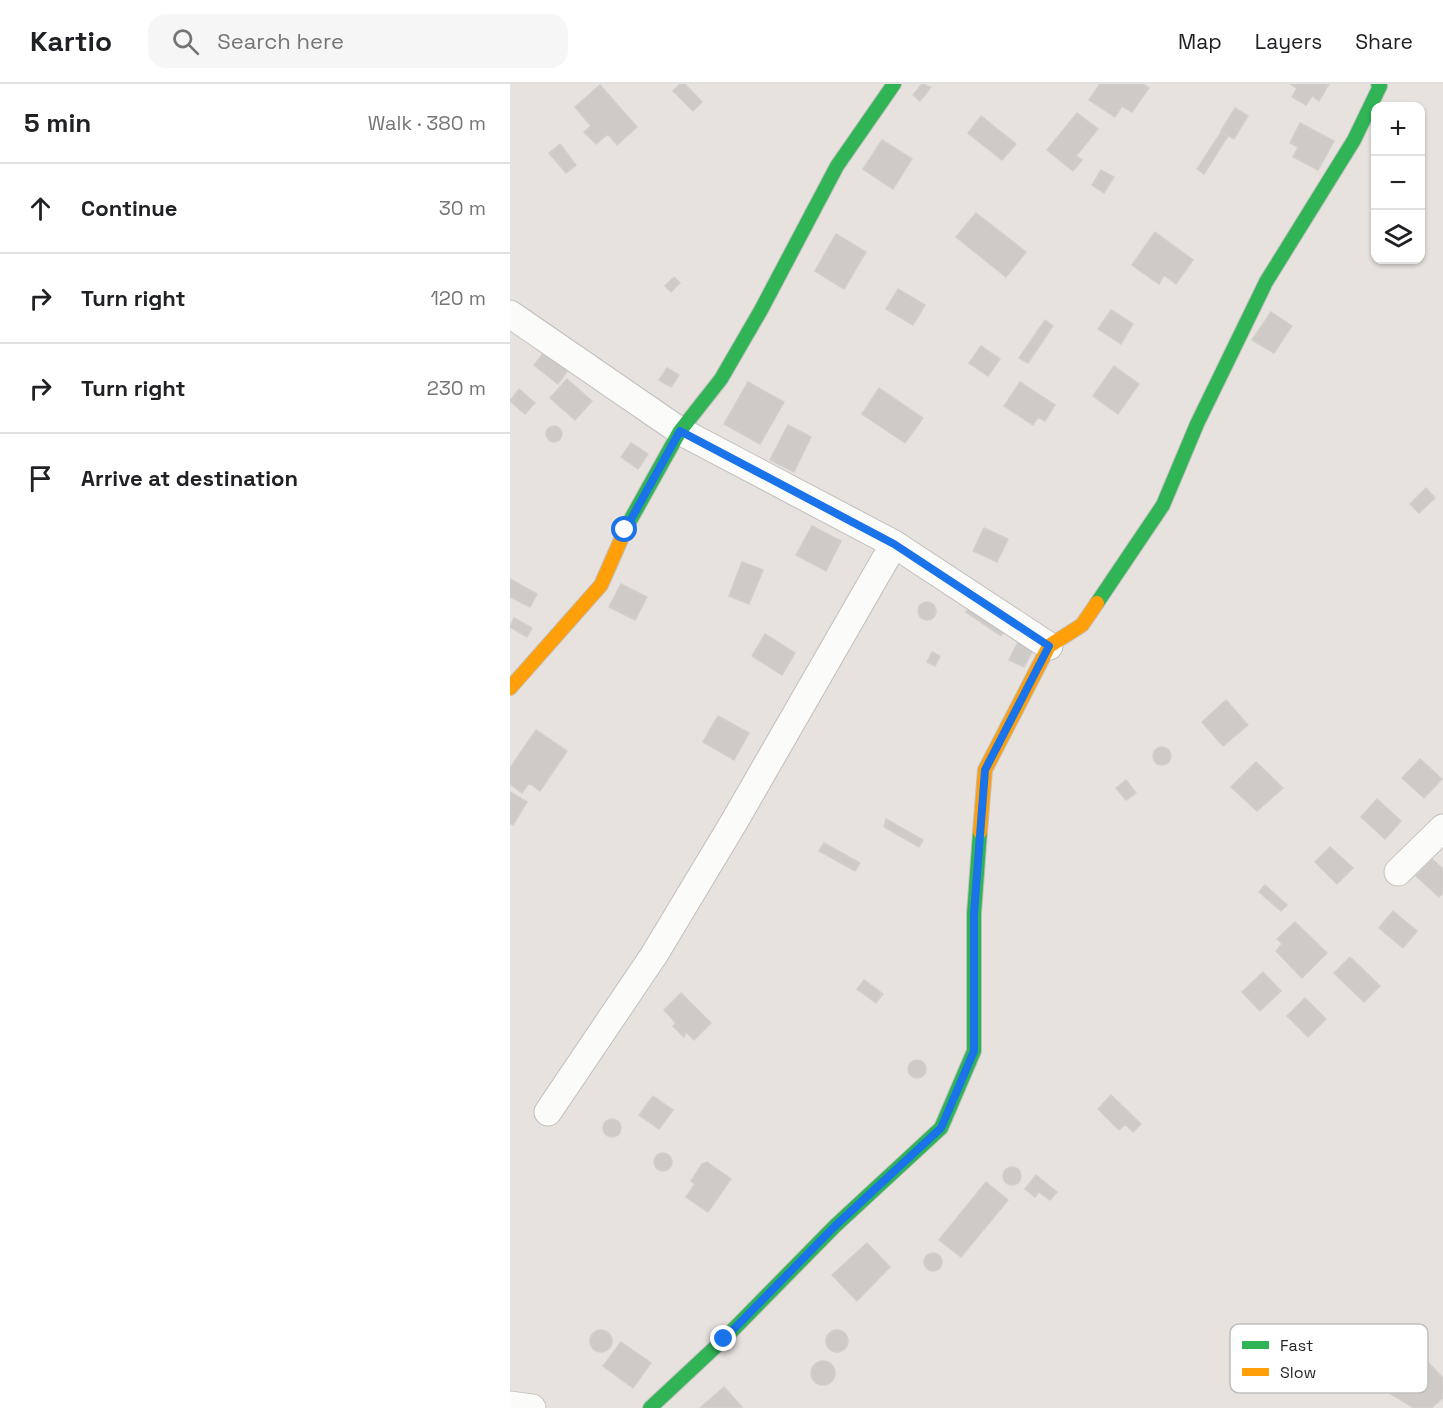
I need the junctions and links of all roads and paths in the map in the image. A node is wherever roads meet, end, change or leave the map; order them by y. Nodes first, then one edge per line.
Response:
1 (894, 84) edge
2 (1378, 84) edge
3 (510, 314) edge
4 (680, 431) junction
5 (894, 544) junction
6 (1049, 646) junction
7 (510, 688) edge
8 (1443, 828) edge
9 (1398, 872) dead end
10 (548, 1112) dead end
11 (510, 1405) edge
12 (532, 1408) edge
13 (650, 1408) edge

1 - 4 street
2 - 6 street
3 - 4 street
4 - 5 street
4 - 7 street
5 - 6 street
5 - 10 street
6 - 13 street
8 - 9 street
11 - 12 street

